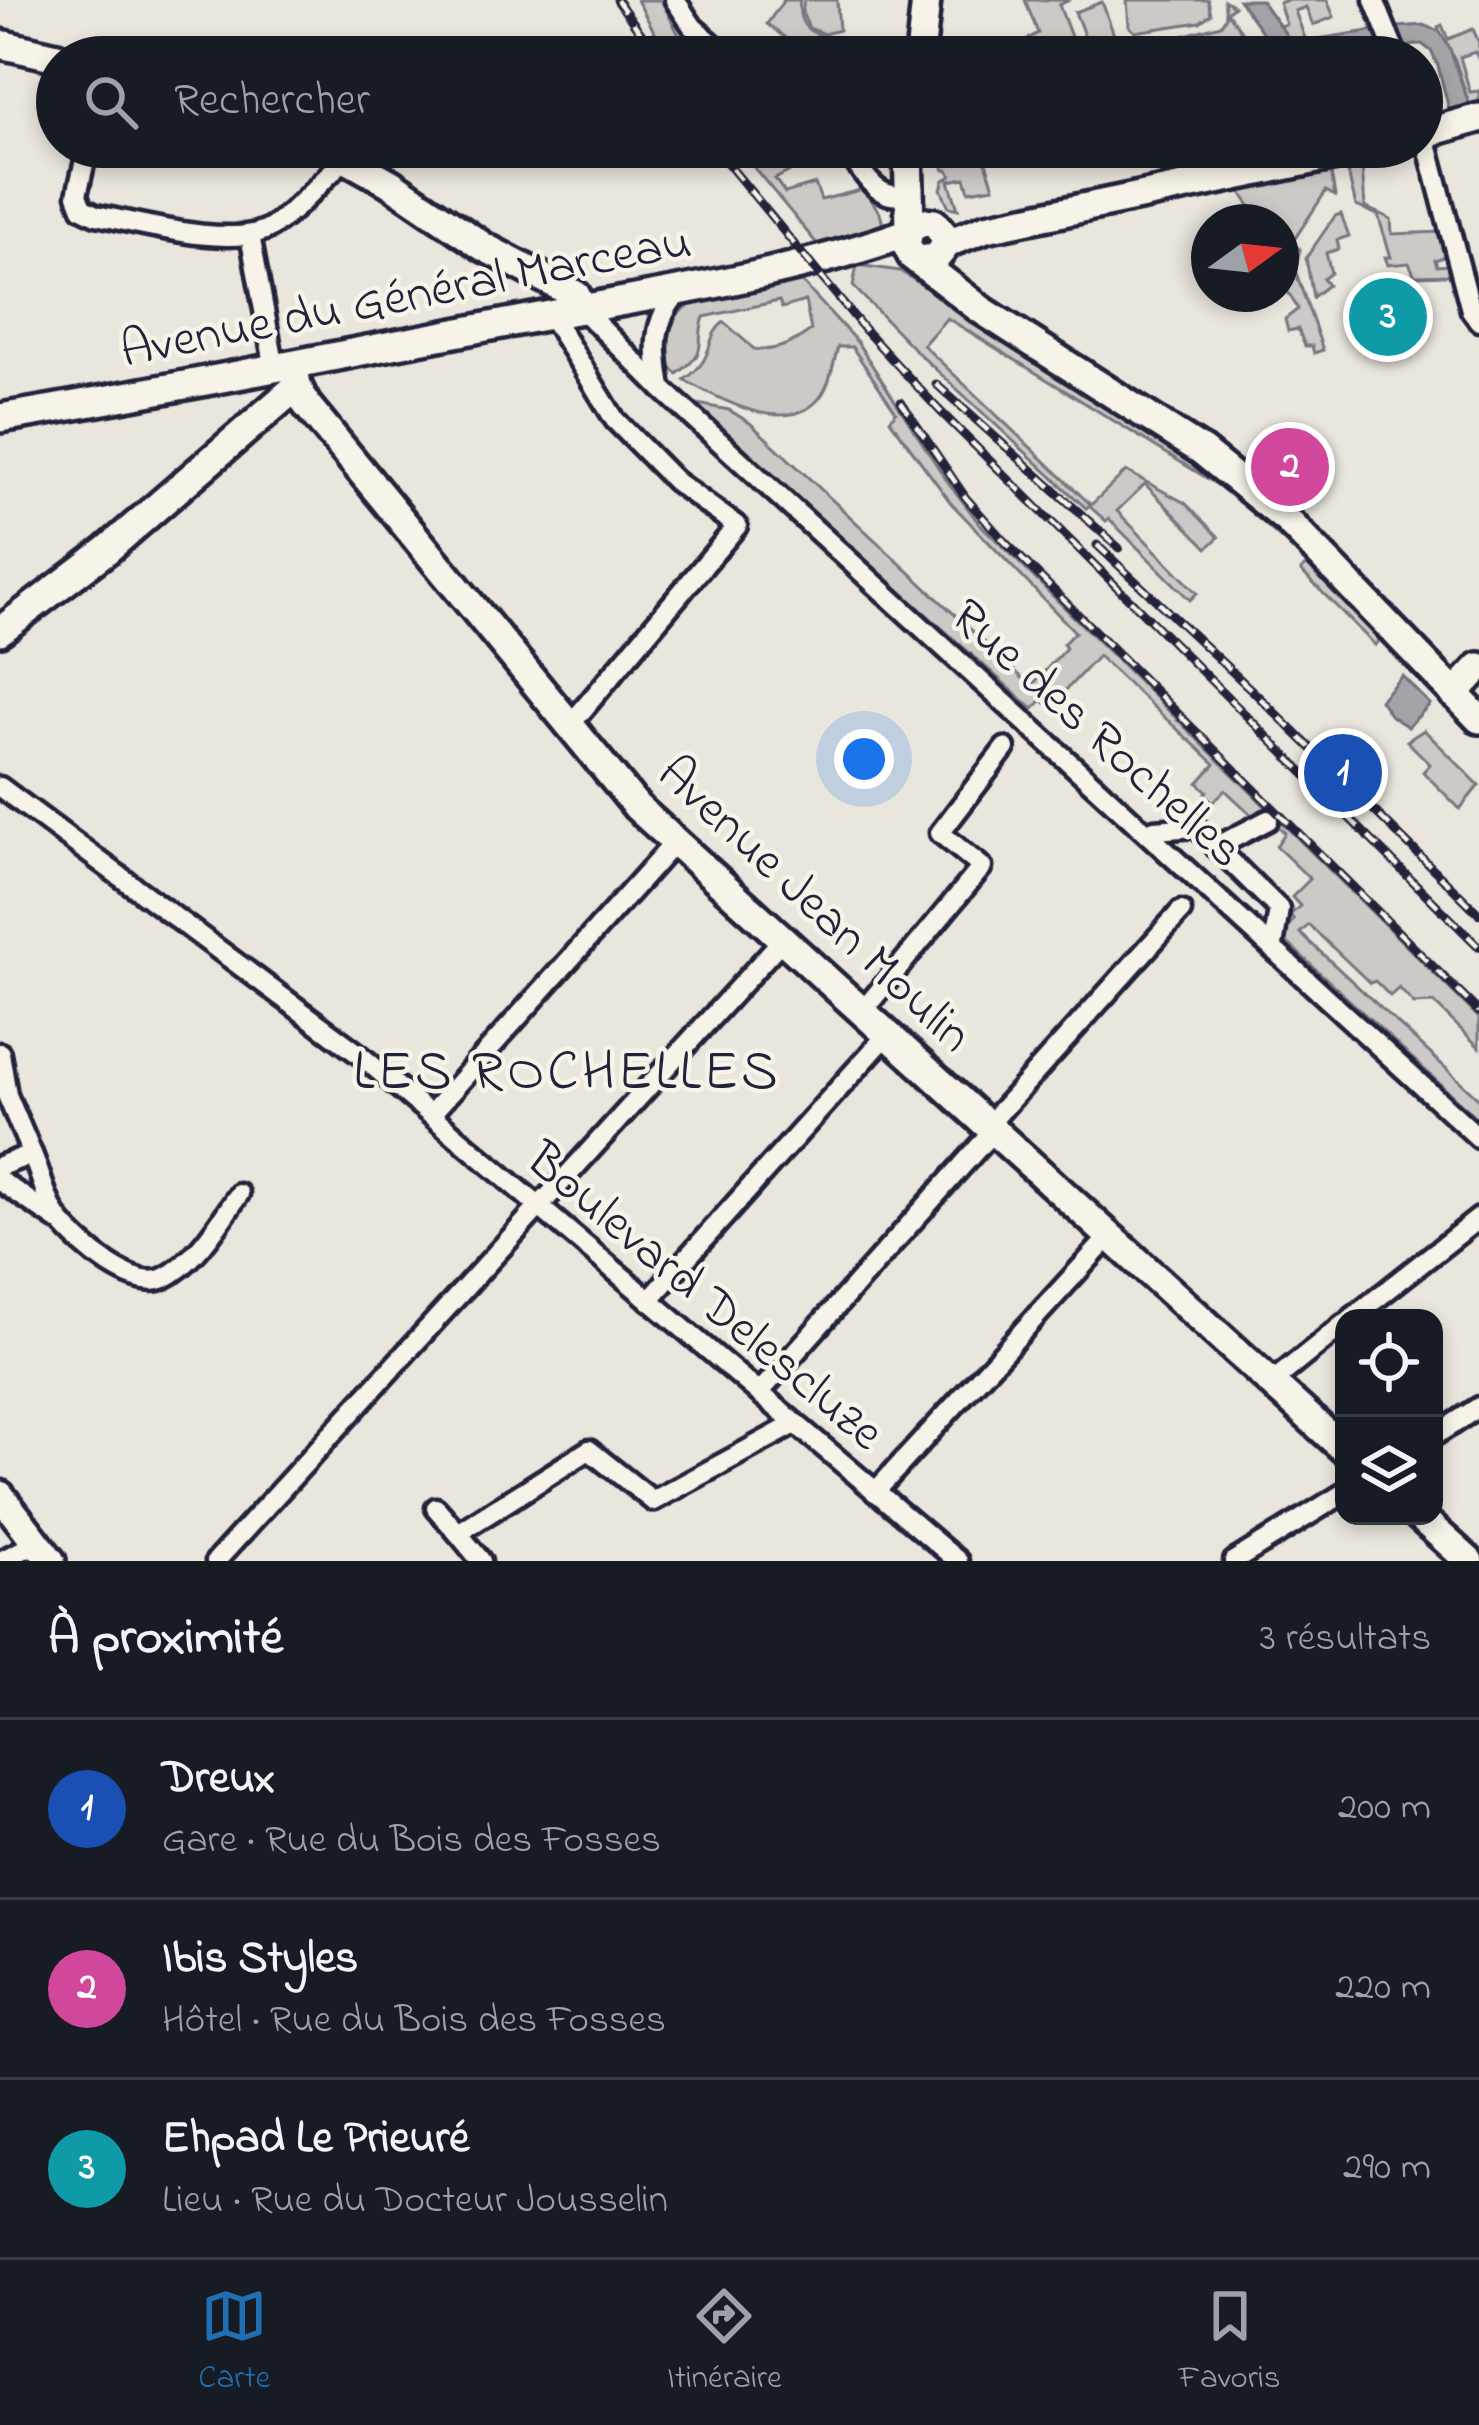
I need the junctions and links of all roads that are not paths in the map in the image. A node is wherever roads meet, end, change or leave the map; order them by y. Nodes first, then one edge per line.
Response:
1 (675, 0) edge
2 (912, 0) edge
3 (926, 0) edge
4 (1374, 0) edge
5 (704, 36) edge
6 (908, 36) edge
7 (922, 36) edge
8 (1390, 36) edge
9 (0, 44) edge
10 (36, 52) edge
11 (1446, 126) edge
12 (83, 168) edge
13 (322, 168) edge
14 (361, 168) edge
15 (861, 168) edge
16 (909, 168) edge
17 (923, 168) edge
18 (1273, 168) edge
19 (910, 194) junction
20 (250, 235) junction
21 (926, 241) junction
22 (682, 289) junction
23 (582, 309) junction
24 (550, 314) junction
25 (1479, 321) edge
26 (289, 374) junction
27 (661, 388) junction
28 (0, 418) edge
29 (0, 631) edge
30 (1469, 686) edge
31 (1479, 719) edge
32 (570, 725) junction
33 (1005, 748) dead end
34 (0, 787) edge
35 (1268, 820) dead end
36 (1154, 830) dead end
37 (674, 844) junction
38 (1216, 847) junction
39 (1248, 854) dead end
40 (1230, 872) dead end
41 (1180, 911) dead end
42 (782, 940) junction
43 (1274, 940) dead end
44 (861, 1013) junction
45 (887, 1035) junction
46 (0, 1053) edge
47 (431, 1114) junction
48 (991, 1127) junction
49 (1479, 1138) edge
50 (32, 1154) junction
51 (0, 1166) edge
52 (0, 1181) edge
53 (239, 1194) dead end
54 (539, 1206) junction
55 (1479, 1218) edge
56 (59, 1221) junction
57 (1108, 1237) junction
58 (649, 1300) junction
59 (1363, 1309) edge
60 (1335, 1331) edge
61 (1272, 1382) junction
62 (759, 1393) junction
63 (1479, 1407) edge
64 (795, 1424) junction
65 (1443, 1430) edge
66 (1335, 1441) edge
67 (875, 1492) junction
68 (0, 1495) edge
69 (1335, 1499) edge
70 (436, 1508) dead end
71 (1429, 1525) edge
72 (458, 1533) junction
73 (44, 1552) edge
74 (0, 1561) edge
75 (216, 1561) edge
76 (481, 1561) edge
77 (958, 1561) edge
78 (1234, 1561) edge
79 (1468, 1561) edge

1 - 5 street
2 - 6 street
3 - 7 street
4 - 8 street
9 - 10 street
11 - 25 street
12 - 20 street
13 - 20 street
14 - 23 street
15 - 19 street
16 - 19 street
17 - 21 street
18 - 21 street, Avenue du Général Marceau
19 - 21 street
20 - 26 street
21 - 22 street, Avenue du Général Marceau
21 - 30 street
22 - 23 street, Avenue du Général Marceau
22 - 27 street
23 - 24 street, Avenue du Général Marceau
23 - 27 street, Rue des Rochelles
24 - 26 street, Avenue du Général Marceau
24 - 32 street
26 - 28 street, Avenue du Général Marceau
26 - 29 street
26 - 32 street, Avenue Jean Moulin
27 - 49 street, Rue des Rochelles
30 - 31 street
32 - 37 street, Avenue Jean Moulin
33 - 44 street
34 - 47 street, Boulevard Delescluze
35 - 38 street
36 - 38 street
37 - 42 street, Avenue Jean Moulin
37 - 47 street
38 - 43 street
39 - 40 street
41 - 48 street
42 - 44 street, Avenue Jean Moulin
42 - 54 street
44 - 45 street, Avenue Jean Moulin
45 - 48 street, Avenue Jean Moulin
45 - 58 street
46 - 50 street
47 - 54 street, Boulevard Delescluze
48 - 57 street, Avenue Jean Moulin
48 - 62 street
50 - 51 street
50 - 56 street
52 - 56 street
53 - 56 street
54 - 58 street, Boulevard Delescluze
54 - 75 street
55 - 59 street
57 - 61 street, Avenue Jean Moulin
57 - 67 street
58 - 62 street, Boulevard Delescluze
60 - 61 street
61 - 66 street, Avenue Jean Moulin
62 - 64 street, Boulevard Delescluze
63 - 65 street
64 - 67 street, Boulevard Delescluze
64 - 72 street
67 - 77 street, Boulevard Delescluze
68 - 73 street
69 - 78 street
70 - 72 street
71 - 79 street
72 - 76 street
73 - 74 street

